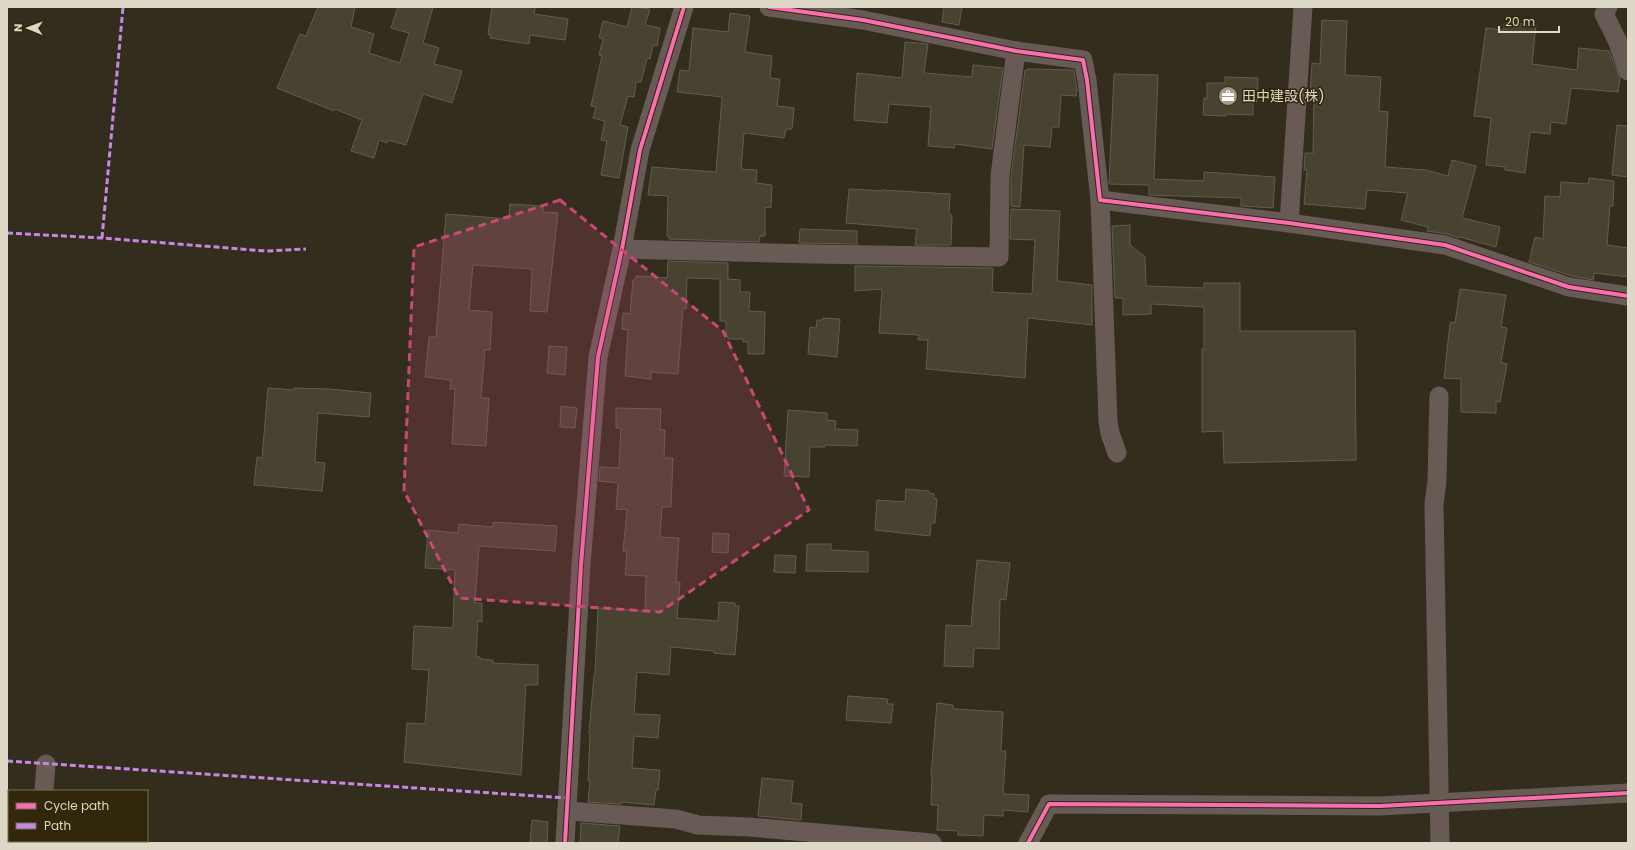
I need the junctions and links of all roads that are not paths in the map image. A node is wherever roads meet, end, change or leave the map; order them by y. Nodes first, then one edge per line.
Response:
1 (684, 7) edge
2 (769, 7) edge
3 (1303, 7) edge
4 (1608, 7) edge
5 (864, 14) edge
6 (1016, 51) junction
7 (1628, 71) edge
8 (1100, 200) junction
9 (1289, 223) junction
10 (622, 249) junction
11 (1628, 296) edge
12 (1439, 396) dead end
13 (1117, 453) dead end
14 (46, 764) dead end
15 (44, 790) edge
16 (1628, 793) edge
17 (1439, 802) junction
18 (567, 811) junction
19 (565, 843) edge
20 (932, 843) edge
21 (1028, 843) edge
22 (1440, 843) edge

1 - 10 street
2 - 5 street
3 - 9 street
4 - 7 street
5 - 6 street
6 - 8 street
6 - 10 street
8 - 9 street
8 - 13 street
9 - 11 street
10 - 18 street
12 - 17 street
14 - 15 street
16 - 17 street
17 - 21 street
17 - 22 street
18 - 19 street
18 - 20 street

